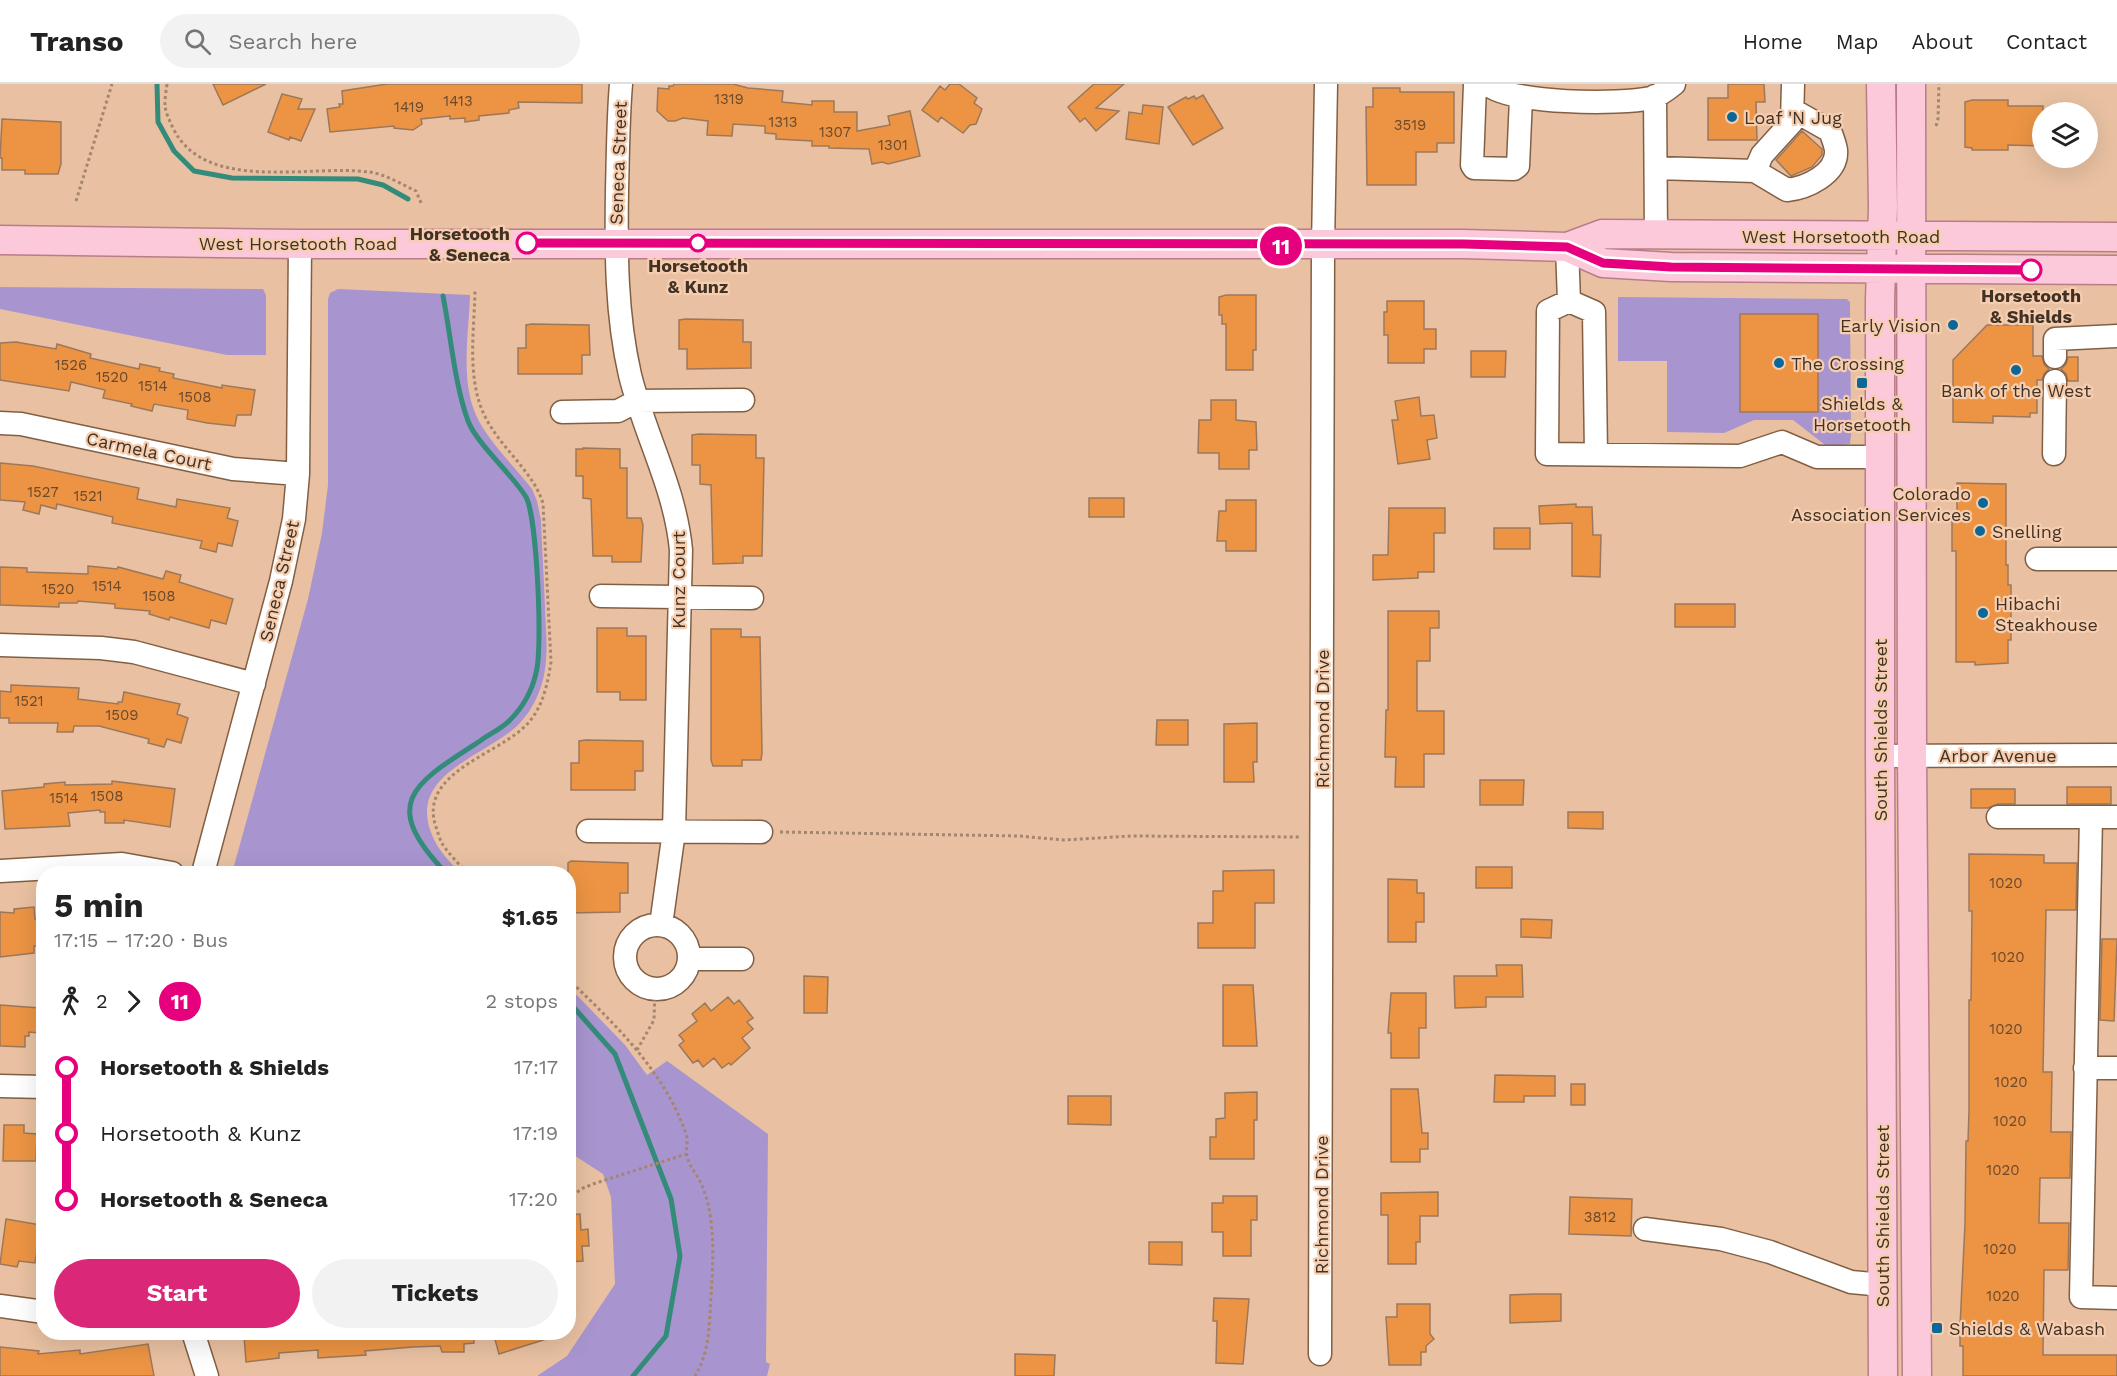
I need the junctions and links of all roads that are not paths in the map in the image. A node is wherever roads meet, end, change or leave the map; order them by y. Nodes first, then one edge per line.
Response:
1 (621, 84) edge
2 (1326, 84) edge
3 (1475, 84) edge
4 (1487, 84) edge
5 (1793, 84) edge
6 (1881, 84) edge
7 (1911, 84) edge
8 (1665, 90) edge
9 (1521, 98) junction
10 (1792, 110) junction
11 (1656, 168) junction
12 (1755, 171) junction
13 (1656, 236) junction
14 (1912, 236) junction
15 (1882, 237) junction
16 (2117, 237) edge
17 (0, 240) edge
18 (616, 243) junction
19 (300, 244) junction
20 (1323, 246) junction
21 (1567, 247) junction
22 (1880, 269) junction
23 (1912, 269) junction
24 (2117, 270) edge
25 (1569, 301) junction
26 (2117, 336) edge
27 (2055, 357) dead end
28 (2055, 381) dead end
29 (743, 400) dead end
30 (637, 401) junction
31 (562, 412) dead end
32 (0, 423) edge
33 (1596, 454) junction
34 (2054, 454) dead end
35 (1880, 458) junction
36 (298, 474) junction
37 (2037, 559) dead end
38 (2117, 559) edge
39 (601, 596) dead end
40 (680, 596) junction
41 (752, 598) dead end
42 (0, 645) edge
43 (254, 684) junction
44 (1912, 754) junction
45 (2117, 754) edge
46 (1880, 756) junction
47 (1998, 817) dead end
48 (2091, 817) junction
49 (2117, 817) edge
50 (588, 831) dead end
51 (674, 831) junction
52 (760, 832) road end
53 (87, 866) edge
54 (133, 866) edge
55 (205, 866) edge
56 (36, 869) edge
57 (0, 871) edge
58 (661, 925) junction
59 (689, 959) junction
60 (742, 959) dead end
61 (2085, 1068) junction
62 (2117, 1068) edge
63 (0, 1086) edge
64 (36, 1087) edge
65 (1645, 1229) dead end
66 (1883, 1285) junction
67 (2117, 1298) edge
68 (0, 1306) edge
69 (36, 1311) edge
70 (196, 1340) edge
71 (1320, 1354) dead end
72 (207, 1376) edge
73 (1883, 1376) edge
74 (1917, 1376) edge

1 - 18 street, Seneca Street
2 - 20 street, Richmond Drive
3 - 9 street
4 - 9 street
5 - 10 street
6 - 15 main road, South Shields Street
7 - 14 main road, South Shields Street
8 - 9 street
8 - 11 street
10 - 12 street
10 - 12 street
11 - 12 street
11 - 13 street
13 - 15 main road, West Horsetooth Road
13 - 21 main road, West Horsetooth Road
14 - 15 main road, West Horsetooth Road
14 - 16 main road, West Horsetooth Road
14 - 23 main road, South Shields Street
15 - 22 main road, South Shields Street
17 - 19 main road, West Horsetooth Road
18 - 19 main road, West Horsetooth Road
18 - 20 main road, West Horsetooth Road
18 - 30 street, Kunz Court
19 - 36 street, Seneca Street
20 - 21 main road, West Horsetooth Road
20 - 71 street, Richmond Drive
21 - 22 main road, West Horsetooth Road
21 - 25 street
22 - 23 main road, West Horsetooth Road
22 - 35 main road, South Shields Street
23 - 24 main road, West Horsetooth Road
23 - 44 main road, South Shields Street
25 - 33 street
25 - 33 street
26 - 27 street
28 - 34 street
29 - 30 street
30 - 31 street
30 - 40 street, Kunz Court
32 - 36 street, Carmela Court
33 - 35 street
35 - 46 main road, South Shields Street
36 - 43 street, Seneca Street
37 - 38 street
39 - 40 street
40 - 41 street
40 - 51 street, Kunz Court
42 - 43 street
43 - 55 street, Seneca Street
44 - 45 street, Arbor Avenue
44 - 46 street, Arbor Avenue
44 - 74 main road, South Shields Street
46 - 66 main road, South Shields Street
47 - 48 street
48 - 49 street
48 - 61 street
50 - 51 street
51 - 52 street
51 - 58 street, Kunz Court
53 - 54 street
56 - 57 street
58 - 59 street
58 - 59 street
59 - 60 street
61 - 62 street
61 - 67 street
63 - 64 street
65 - 66 street
66 - 73 main road, South Shields Street
68 - 69 street
70 - 72 street

